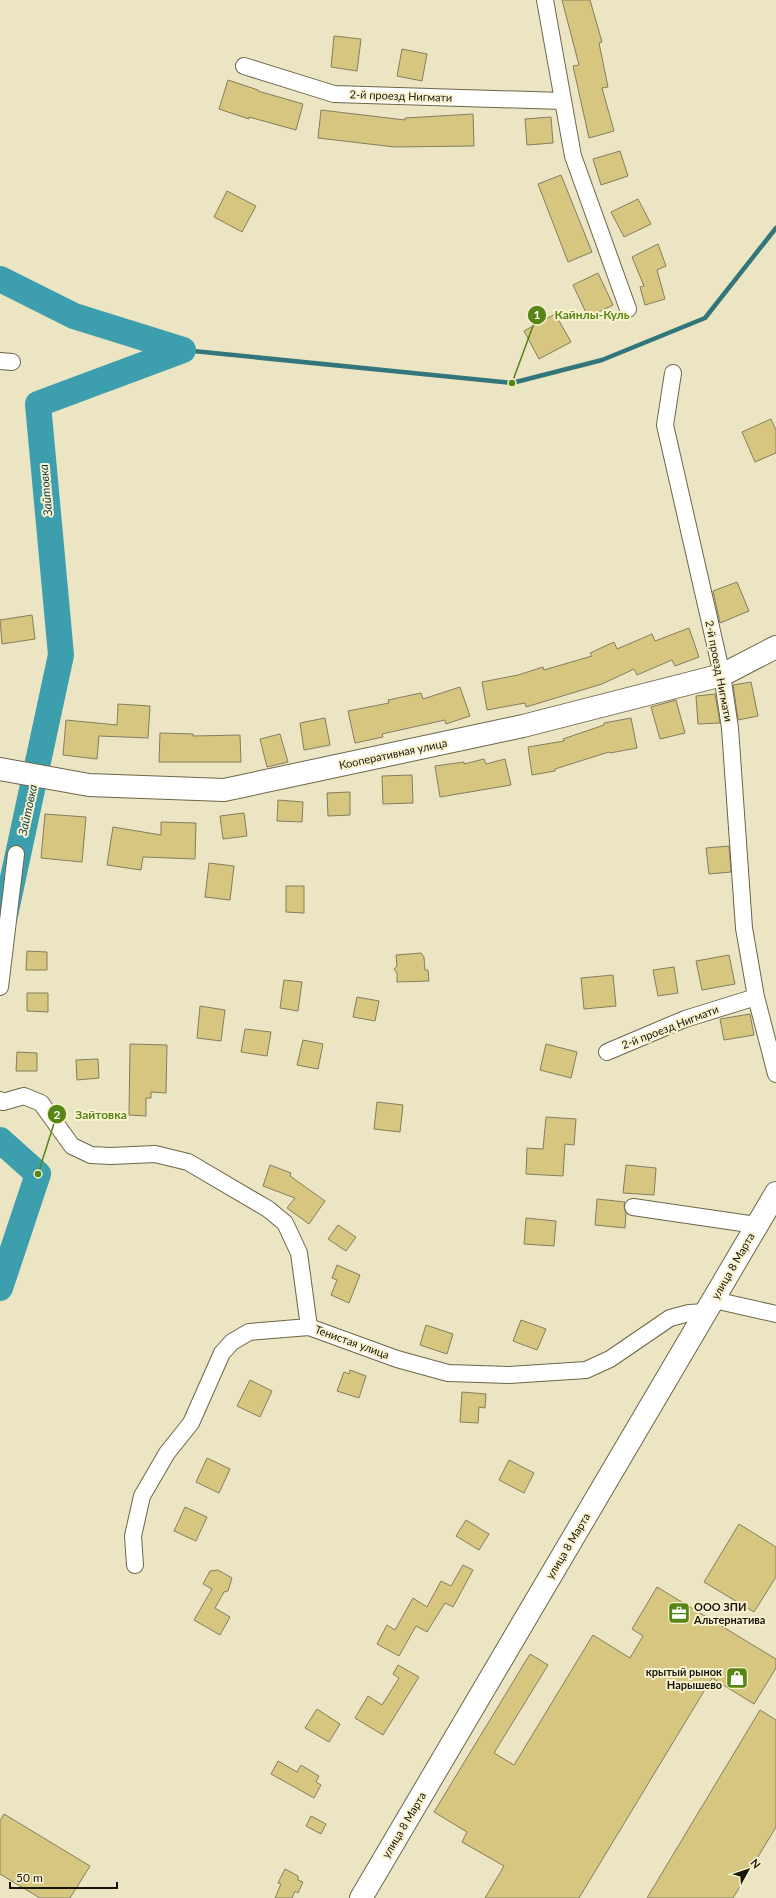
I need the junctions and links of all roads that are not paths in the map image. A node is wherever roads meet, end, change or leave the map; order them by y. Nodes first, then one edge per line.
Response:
1 (545, 0) edge
2 (244, 66) dead end
3 (563, 101) junction
4 (628, 309) dead end
5 (673, 373) dead end
6 (776, 647) edge
7 (722, 675) junction
8 (8, 772) edge
9 (16, 854) dead end
10 (0, 987) edge
11 (756, 997) junction
12 (607, 1052) dead end
13 (776, 1074) edge
14 (0, 1100) edge
15 (776, 1193) edge
16 (633, 1207) dead end
17 (756, 1225) junction
18 (710, 1306) junction
19 (776, 1314) edge
20 (309, 1327) junction
21 (135, 1565) dead end
22 (361, 1898) edge

1 - 3 street
2 - 3 street, 2-й проезд Нигмати
3 - 4 street
5 - 7 street, 2-й проезд Нигмати
6 - 7 main road, Кооперативная улица
7 - 8 main road, Кооперативная улица
7 - 11 street, 2-й проезд Нигмати
9 - 10 street
11 - 12 street, 2-й проезд Нигмати
11 - 13 street, 2-й проезд Нигмати
14 - 20 street
15 - 17 main road, улица 8 Марта
16 - 17 street
17 - 18 main road, улица 8 Марта
18 - 19 street, Тенистая улица
18 - 20 street, Тенистая улица
18 - 22 main road, улица 8 Марта
20 - 21 street, Тенистая улица

